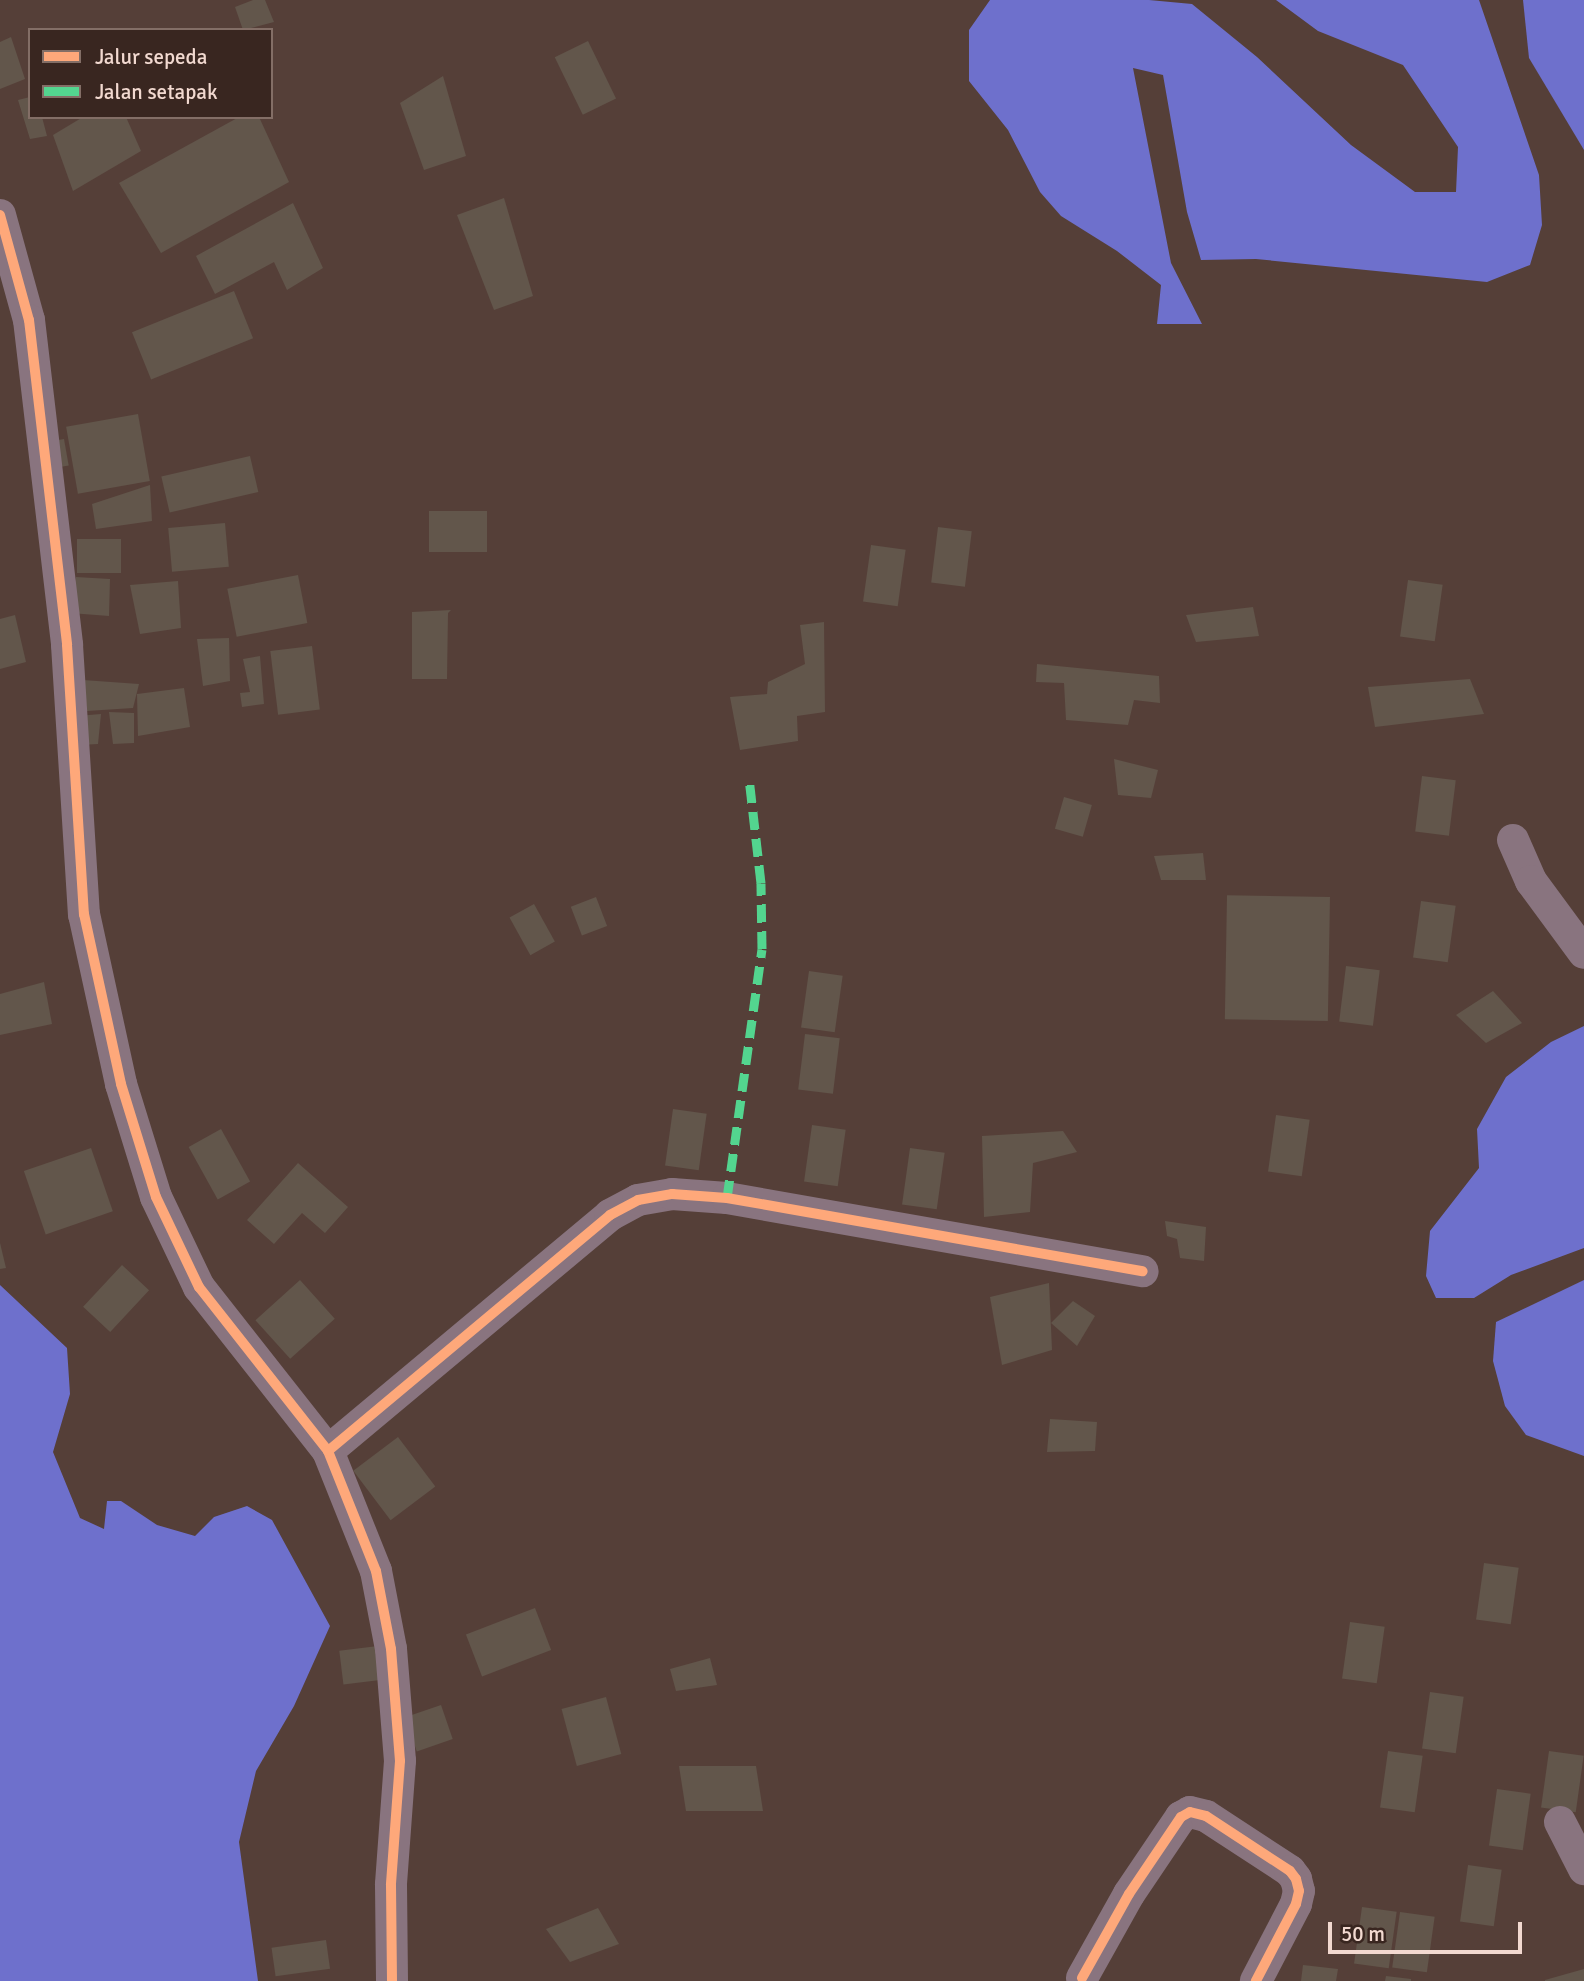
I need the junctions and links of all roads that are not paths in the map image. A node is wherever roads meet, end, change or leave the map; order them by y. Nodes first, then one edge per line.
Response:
1 (0, 215) edge
2 (1513, 840) dead end
3 (1584, 953) edge
4 (1143, 1271) dead end
5 (328, 1451) junction
6 (1560, 1822) dead end
7 (1584, 1869) edge
8 (1082, 1978) dead end
9 (392, 1981) edge
10 (1255, 1981) edge

1 - 5 street
2 - 3 street
4 - 5 street
5 - 9 street
6 - 7 street
8 - 10 street

